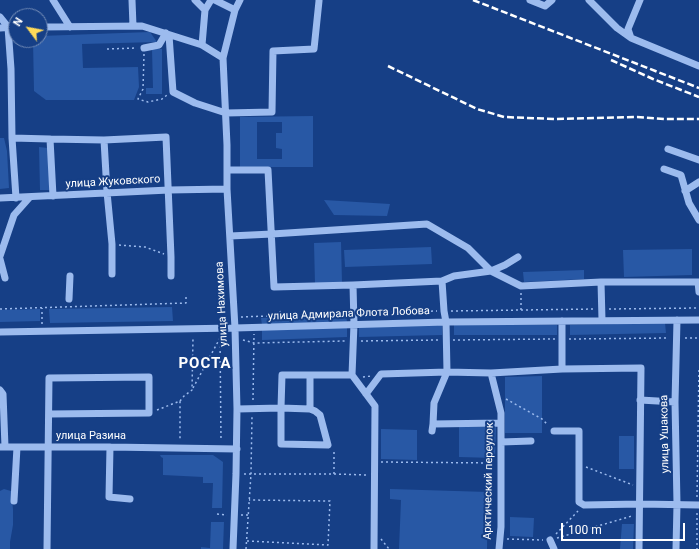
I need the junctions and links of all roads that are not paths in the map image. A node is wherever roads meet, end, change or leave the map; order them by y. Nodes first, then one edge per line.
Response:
1 (53, 0) edge
2 (132, 0) edge
3 (195, 0) edge
4 (211, 0) edge
5 (216, 0) edge
6 (240, 0) edge
7 (319, 0) edge
8 (530, 0) edge
9 (552, 0) edge
10 (589, 0) edge
11 (640, 0) edge
12 (206, 10) junction
13 (235, 10) junction
14 (0, 17) edge
15 (133, 26) junction
16 (48, 27) edge
17 (70, 27) junction
18 (0, 28) edge
19 (8, 28) joint
20 (167, 34) junction
21 (631, 38) junction
22 (202, 45) junction
23 (9, 48) edge
24 (144, 48) road end
25 (223, 58) junction
26 (699, 66) edge
27 (226, 113) junction
28 (12, 138) junction
29 (50, 139) junction
30 (104, 140) junction
31 (668, 149) dead end
32 (699, 160) edge
33 (664, 169) dead end
34 (227, 170) junction
35 (699, 182) edge
36 (227, 189) junction
37 (169, 190) junction
38 (686, 191) junction
39 (107, 192) junction
40 (53, 196) junction
41 (30, 197) junction
42 (0, 198) edge
43 (16, 198) junction
44 (699, 220) edge
45 (272, 234) junction
46 (230, 236) junction
47 (2, 242) edge
48 (518, 256) dead end
49 (0, 257) edge
50 (492, 271) junction
51 (699, 273) edge
52 (112, 274) dead end
53 (70, 276) dead end
54 (171, 276) dead end
55 (5, 278) dead end
56 (442, 281) junction
57 (601, 282) junction
58 (698, 282) edge
59 (353, 285) junction
60 (699, 292) edge
61 (69, 299) dead end
62 (602, 320) junction
63 (677, 320) junction
64 (699, 320) edge
65 (562, 321) junction
66 (446, 322) junction
67 (354, 324) junction
68 (234, 328) junction
69 (0, 332) edge
70 (562, 369) junction
71 (447, 372) junction
72 (491, 373) junction
73 (310, 375) junction
74 (353, 377) junction
75 (0, 390) edge
76 (366, 394) junction
77 (640, 400) junction
78 (675, 402) junction
79 (281, 408) junction
80 (237, 409) junction
81 (310, 409) junction
82 (49, 414) junction
83 (2, 422) edge
84 (501, 423) junction
85 (554, 431) road end
86 (531, 441) dead end
87 (501, 442) junction
88 (2, 447) edge
89 (17, 447) junction
90 (48, 447) junction
91 (110, 447) junction
92 (237, 449) junction
93 (130, 499) dead end
94 (14, 501) dead end
95 (640, 504) junction
96 (677, 504) junction
97 (698, 505) edge
98 (550, 540) road end
99 (47, 549) edge
100 (233, 549) edge
101 (237, 549) edge
102 (374, 549) edge
103 (499, 549) edge
104 (554, 549) edge
105 (639, 549) edge
106 (676, 549) edge

1 - 17 street
2 - 15 street
3 - 12 street
4 - 12 street
5 - 13 street
6 - 13 street, улица Нахимова
7 - 27 street
8 - 9 street
10 - 21 street
11 - 21 street
12 - 22 street
13 - 25 street, улица Нахимова
14 - 19 street
15 - 17 street
15 - 20 street
16 - 17 street
18 - 19 street
20 - 22 street
20 - 24 street
20 - 27 street
21 - 26 street
22 - 25 street
23 - 28 street
25 - 27 street, улица Нахимова
27 - 34 street, улица Нахимова
28 - 29 street
28 - 43 street
29 - 30 street
29 - 40 street
30 - 37 street
30 - 39 street
31 - 32 street
33 - 38 street
34 - 36 street, улица Нахимова
34 - 45 street
35 - 38 street
36 - 37 street, улица Жуковского
36 - 46 street, улица Нахимова
37 - 39 street, улица Жуковского
37 - 54 street
38 - 44 street
39 - 40 street, улица Жуковского
39 - 52 street
40 - 41 street, улица Жуковского
41 - 43 street, улица Жуковского
41 - 47 street
42 - 43 street, улица Жуковского
45 - 46 street
45 - 50 street
45 - 59 street
46 - 68 street, улица Нахимова
47 - 49 street
48 - 50 street
49 - 55 street
50 - 56 street
50 - 57 street
51 - 58 street
53 - 61 street
56 - 59 street
56 - 66 street
57 - 58 street
57 - 62 street
58 - 60 street
59 - 67 street
62 - 63 street, улица Адмирала Флота Лобова
62 - 65 street, улица Адмирала Флота Лобова
63 - 64 street, улица Адмирала Флота Лобова
63 - 78 street, улица Ушакова
65 - 66 street, улица Адмирала Флота Лобова
65 - 70 street
66 - 67 street, улица Адмирала Флота Лобова
66 - 71 street
67 - 68 street, улица Адмирала Флота Лобова
67 - 74 street
68 - 69 street, улица Адмирала Флота Лобова
68 - 80 street, улица Нахимова
70 - 72 street
70 - 77 street
71 - 72 street
71 - 76 street
71 - 84 street
72 - 84 street, Арктический переулок
73 - 74 street
73 - 79 street
73 - 81 street
74 - 76 street
75 - 83 street
76 - 102 street
77 - 78 street
77 - 95 street
78 - 96 street, улица Ушакова
79 - 80 street
79 - 81 street
79 - 81 street
80 - 92 street, улица Нахимова
82 - 82 street
82 - 90 street
83 - 88 street
84 - 87 street, Арктический переулок
85 - 95 street
86 - 87 street
87 - 103 street, Арктический переулок
88 - 89 street
89 - 90 street
89 - 94 street
90 - 91 street, улица Разина
90 - 99 street, улица Разина
91 - 92 street, улица Разина
91 - 93 street
92 - 100 street, улица Нахимова
95 - 96 street
95 - 105 street
96 - 97 street
96 - 106 street, улица Ушакова
98 - 104 street
100 - 101 street

